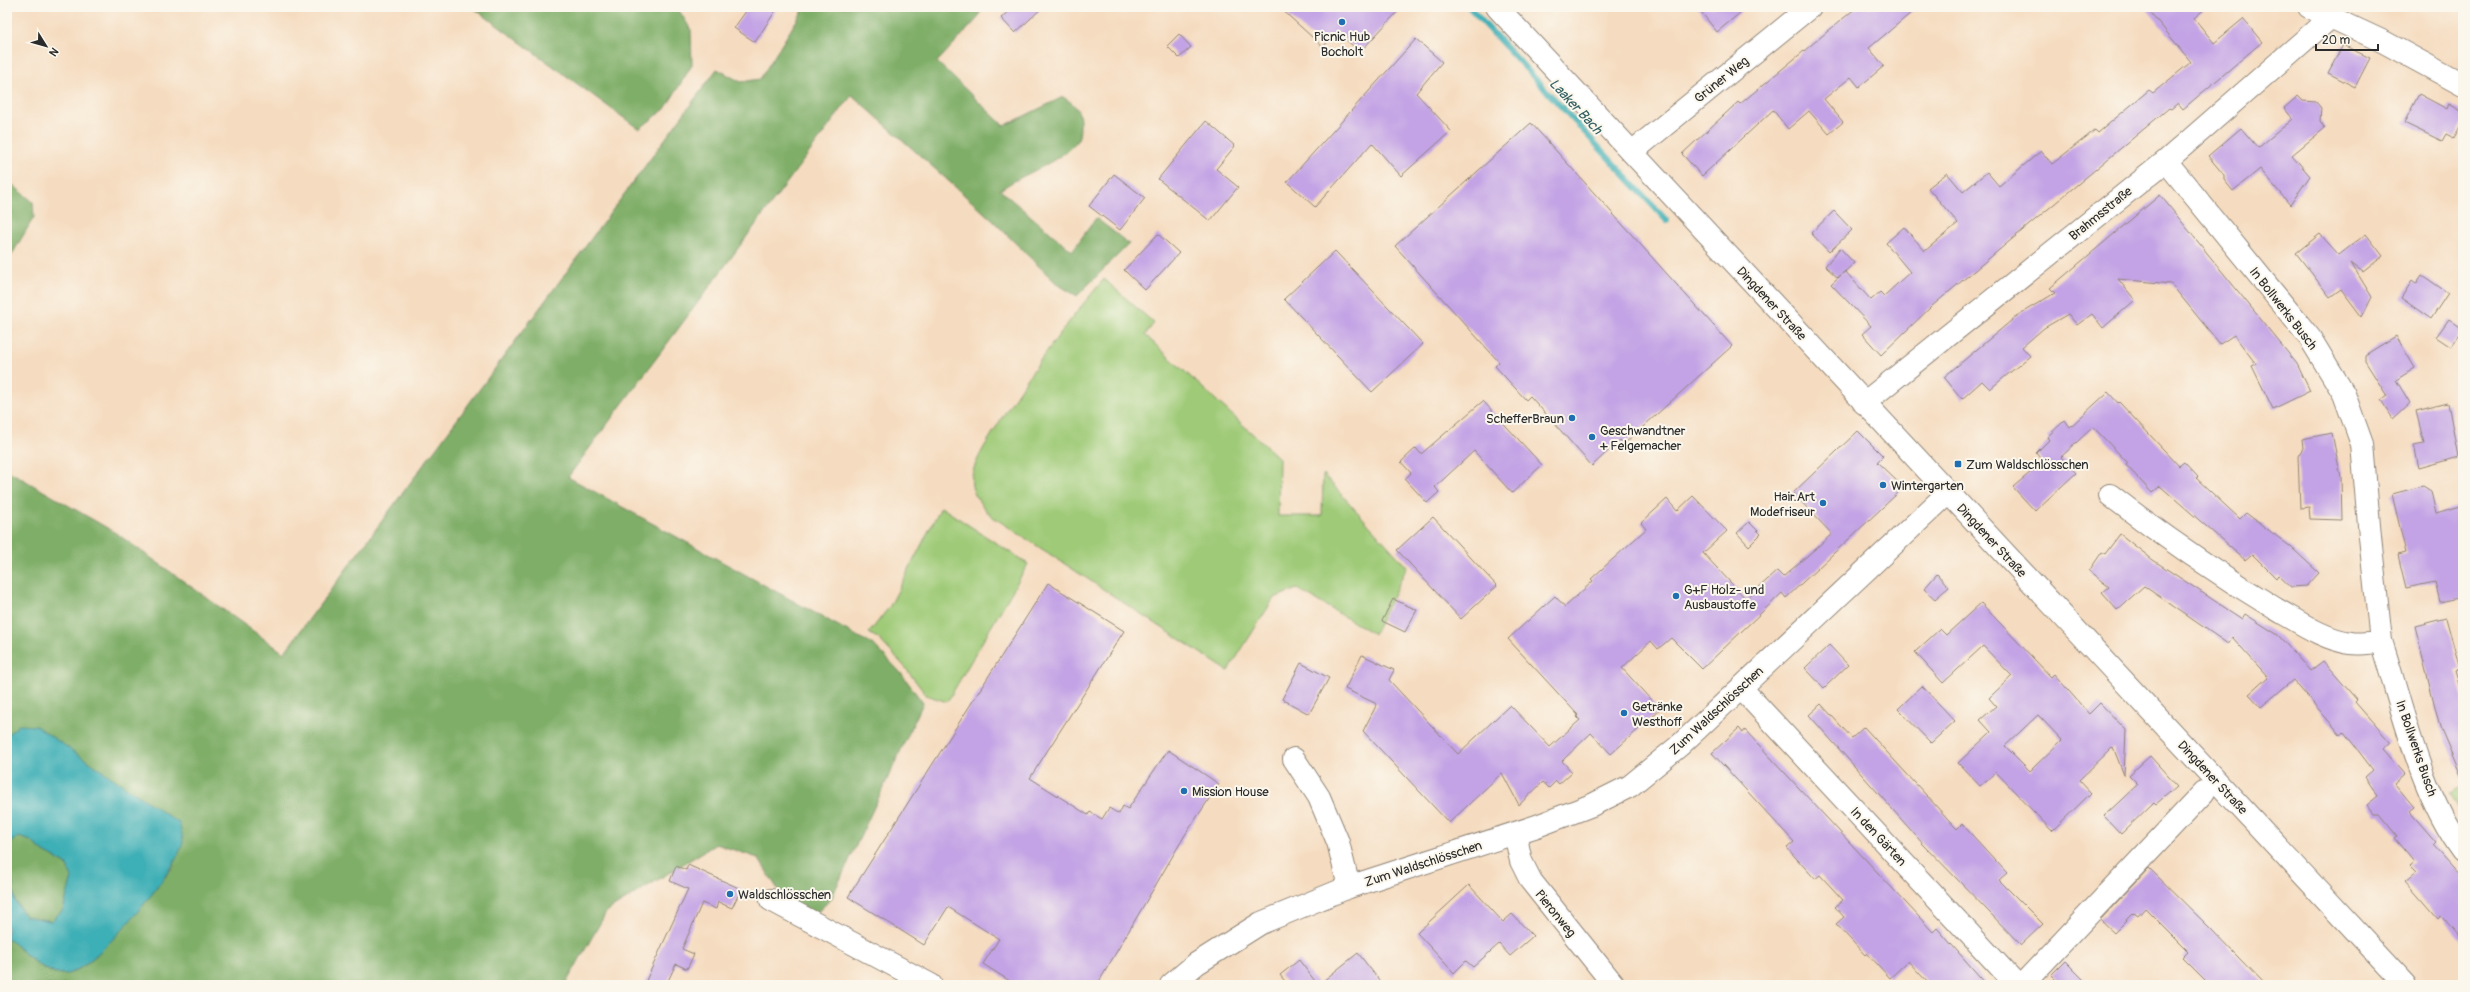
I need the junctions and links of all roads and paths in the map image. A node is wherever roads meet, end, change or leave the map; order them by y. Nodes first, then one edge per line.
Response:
1 (1497, 7) edge
2 (1810, 7) edge
3 (2309, 7) edge
4 (2331, 17) junction
5 (2463, 85) edge
6 (1632, 152) junction
7 (2166, 161) junction
8 (1864, 403) junction
9 (1948, 493) junction
10 (2110, 494) dead end
11 (2382, 641) junction
12 (1741, 688) junction
13 (1294, 759) dead end
14 (2204, 792) dead end
15 (1515, 833) junction
16 (2463, 851) edge
17 (1349, 887) junction
18 (771, 900) dead end
19 (931, 985) edge
20 (1171, 985) edge
21 (1614, 985) edge
22 (2017, 985) edge
23 (2022, 985) edge
24 (2406, 985) edge

1 - 6 street, Dingdener Straße
2 - 6 street, Grüner Weg
3 - 4 street
4 - 5 street
4 - 7 street, Brahmsstraße
6 - 8 street, Dingdener Straße
7 - 8 street, Brahmsstraße
7 - 11 street, In Bollwerks Busch
8 - 9 street, Dingdener Straße
9 - 12 street, Zum Waldschlösschen
9 - 24 street, Dingdener Straße
10 - 11 street
11 - 16 street, In Bollwerks Busch
12 - 15 street, Zum Waldschlösschen
12 - 22 street, In den Gärten
13 - 17 street, Zum Waldschlösschen
14 - 23 street
15 - 17 street, Zum Waldschlösschen
15 - 21 street, Pieronweg
17 - 20 street, Zum Waldschlösschen
18 - 19 street

